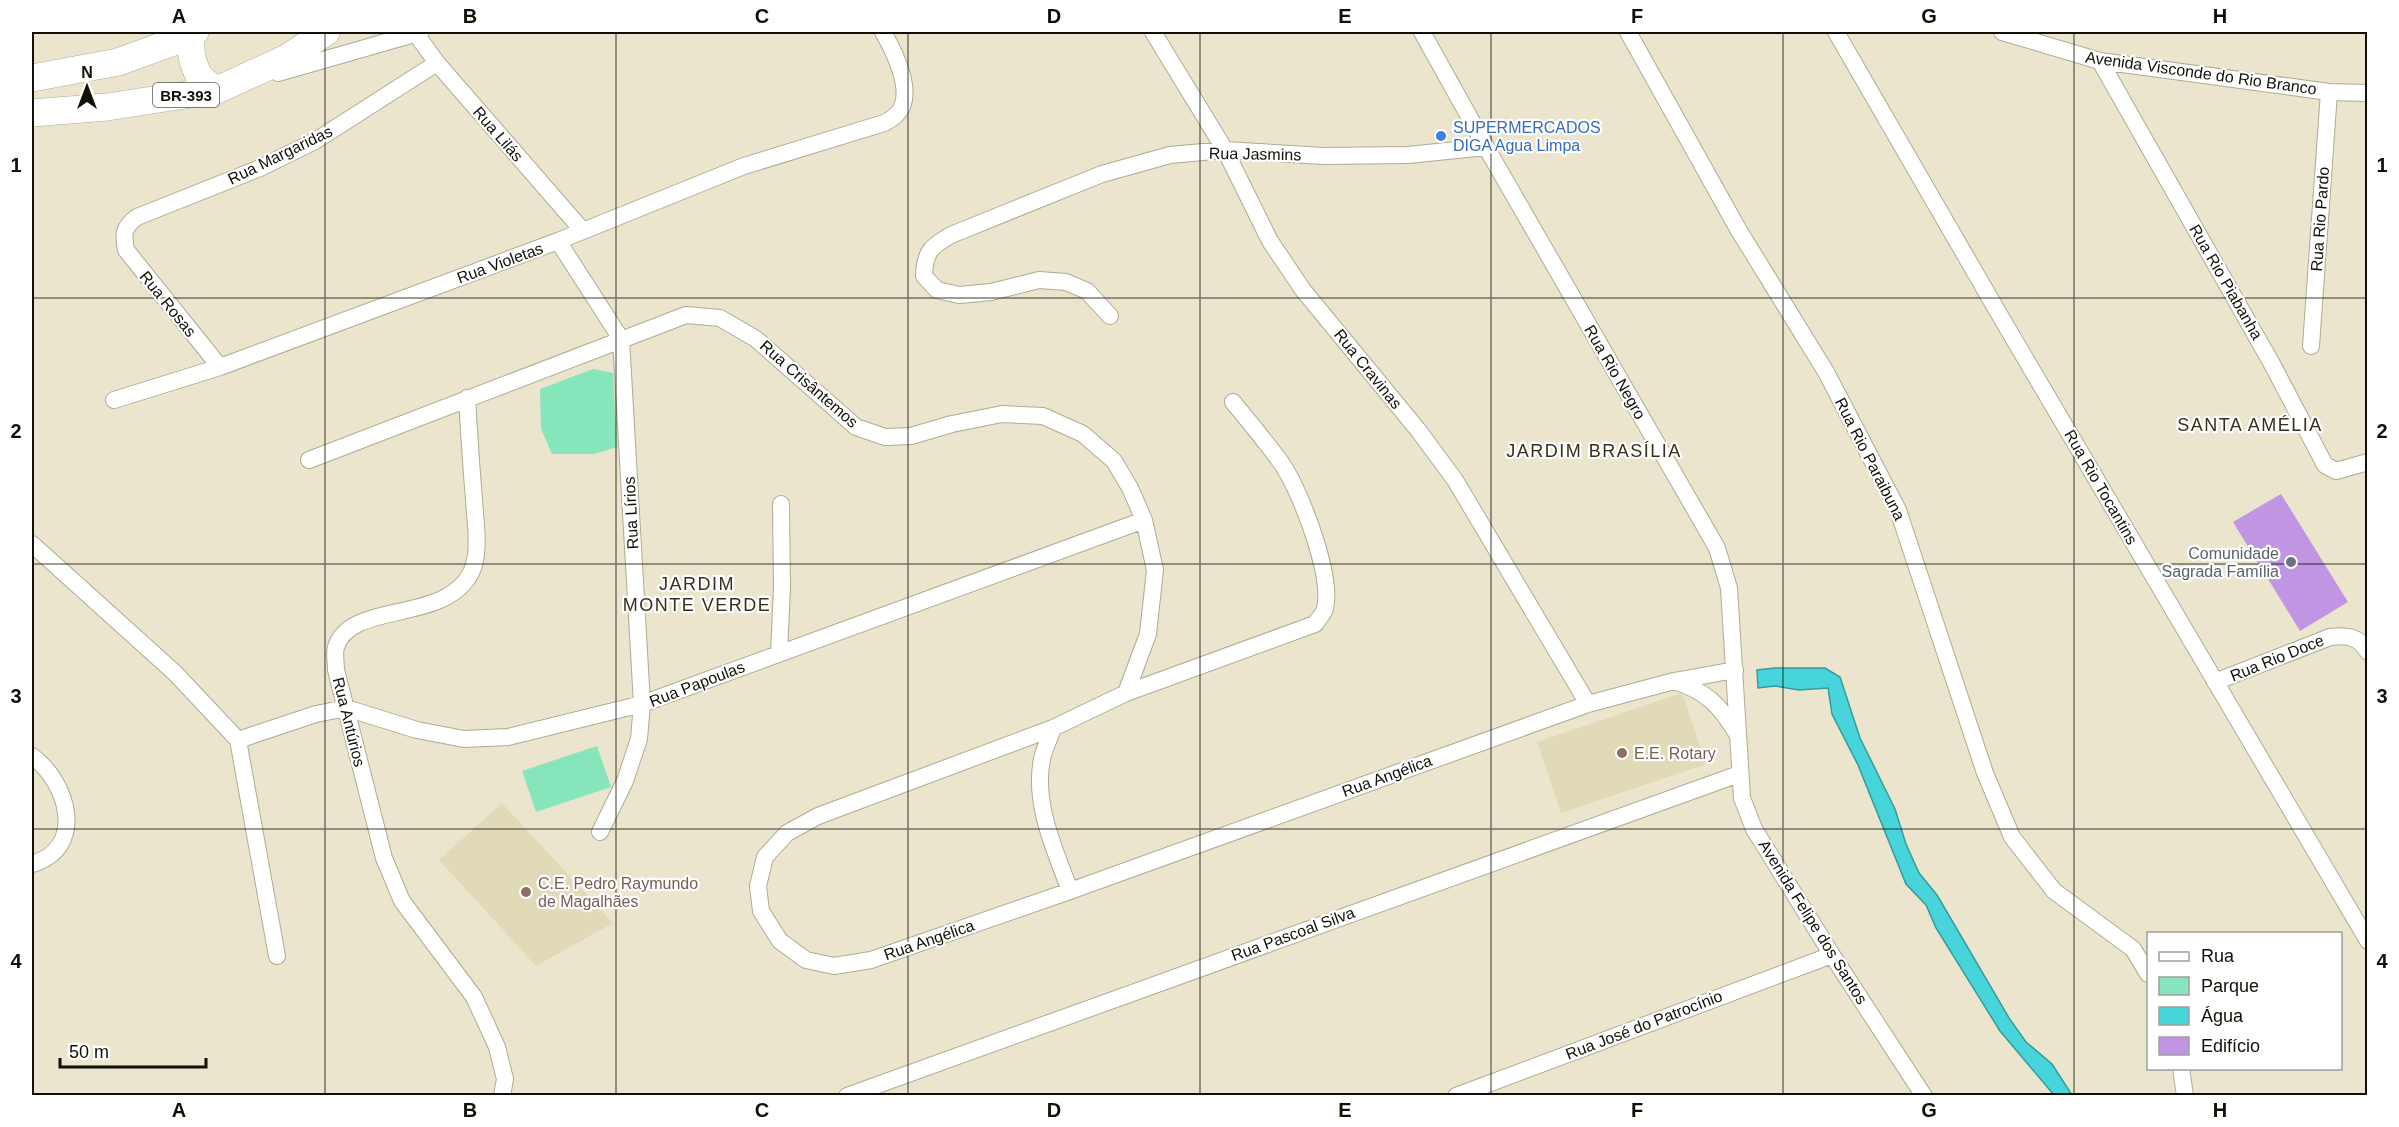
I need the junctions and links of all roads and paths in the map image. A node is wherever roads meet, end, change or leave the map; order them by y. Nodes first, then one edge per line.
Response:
1 (326, 32) edge
2 (883, 32) edge
3 (1153, 32) edge
4 (1424, 32) edge
5 (1628, 32) edge
6 (1836, 32) edge
7 (2002, 32) edge
8 (192, 33) edge
9 (419, 33) edge
10 (2100, 62) junction
11 (436, 63) junction
12 (32, 78) edge
13 (217, 90) junction
14 (2329, 92) junction
15 (2367, 93) edge
16 (32, 113) edge
17 (1486, 147) junction
18 (1225, 150) junction
19 (583, 231) junction
20 (123, 237) joint
21 (558, 241) junction
22 (1110, 316) dead end
23 (621, 339) junction
24 (2311, 346) dead end
25 (220, 367) junction
26 (466, 398) junction
27 (114, 400) dead end
28 (1233, 402) dead end
29 (309, 460) dead end
30 (2367, 462) edge
31 (781, 504) dead end
32 (1144, 520) junction
33 (32, 544) edge
34 (2367, 652) edge
35 (779, 653) junction
36 (1735, 670) junction
37 (1674, 681) junction
38 (2216, 682) junction
39 (1126, 693) junction
40 (642, 704) junction
41 (1588, 704) junction
42 (346, 708) junction
43 (1053, 728) junction
44 (1737, 735) junction
45 (238, 740) junction
46 (32, 756) edge
47 (1738, 774) junction
48 (600, 832) dead end
49 (32, 864) edge
50 (1070, 891) junction
51 (2367, 941) edge
52 (1832, 955) junction
53 (277, 956) dead end
54 (2147, 972) edge
55 (2181, 1070) edge
56 (502, 1095) edge
57 (847, 1095) edge
58 (1456, 1095) edge
59 (1924, 1095) edge
60 (2185, 1095) edge

1 - 13 main road, BR-393
2 - 19 street, Rua Violetas
3 - 18 street, Rua Cravinas
4 - 17 street, Rua Rio Negro
5 - 54 street, Rua Rio Paraibuna
6 - 38 street, Rua Rio Tocantins
7 - 10 street, Avenida Visconde do Rio Branco
8 - 12 main road
8 - 13 main road
9 - 11 street, Rua Lilás
9 - 13 street
10 - 14 street, Avenida Visconde do Rio Branco
10 - 30 street, Rua Rio Piabanha
11 - 19 street, Rua Lilás
11 - 20 street, Rua Margaridas
13 - 16 main road, BR-393
14 - 15 street, Avenida Visconde do Rio Branco
14 - 24 street, Rua Rio Pardo
17 - 18 street, Rua Jasmins
17 - 36 street, Rua Rio Negro
18 - 22 street, Rua Jasmins
18 - 41 street, Rua Cravinas
19 - 21 street, Rua Violetas
20 - 25 street, Rua Rosas
21 - 23 street, Rua Lírios
21 - 25 street, Rua Violetas
23 - 26 street, Rua Crisântemos
23 - 32 street, Rua Crisântemos
23 - 40 street, Rua Lírios
25 - 27 street, Rua Violetas
26 - 29 street, Rua Crisântemos
26 - 42 street, Rua Antúrios
28 - 39 street, Rua Angélica
31 - 35 street
32 - 35 street, Rua Papoulas
32 - 39 street, Rua Crisântemos
33 - 45 street
34 - 38 street, Rua Rio Doce
35 - 40 street, Rua Papoulas
36 - 37 street, Rua Angélica
36 - 44 street, Rua Rio Negro
37 - 41 street, Rua Angélica
37 - 44 street
38 - 51 street, Rua Rio Tocantins
39 - 43 street, Rua Angélica
40 - 42 street, Rua Papoulas
40 - 48 street, Rua Lírios
41 - 50 street, Rua Angélica
42 - 45 street, Rua Papoulas
42 - 56 street, Rua Antúrios
43 - 50 street
43 - 50 street, Rua Angélica
44 - 47 street, Avenida Felipe dos Santos
45 - 53 street
46 - 49 street
47 - 52 street, Avenida Felipe dos Santos
47 - 57 street, Rua Pascoal Silva
52 - 58 street, Rua José do Patrocínio
52 - 59 street, Avenida Felipe dos Santos
55 - 60 street

